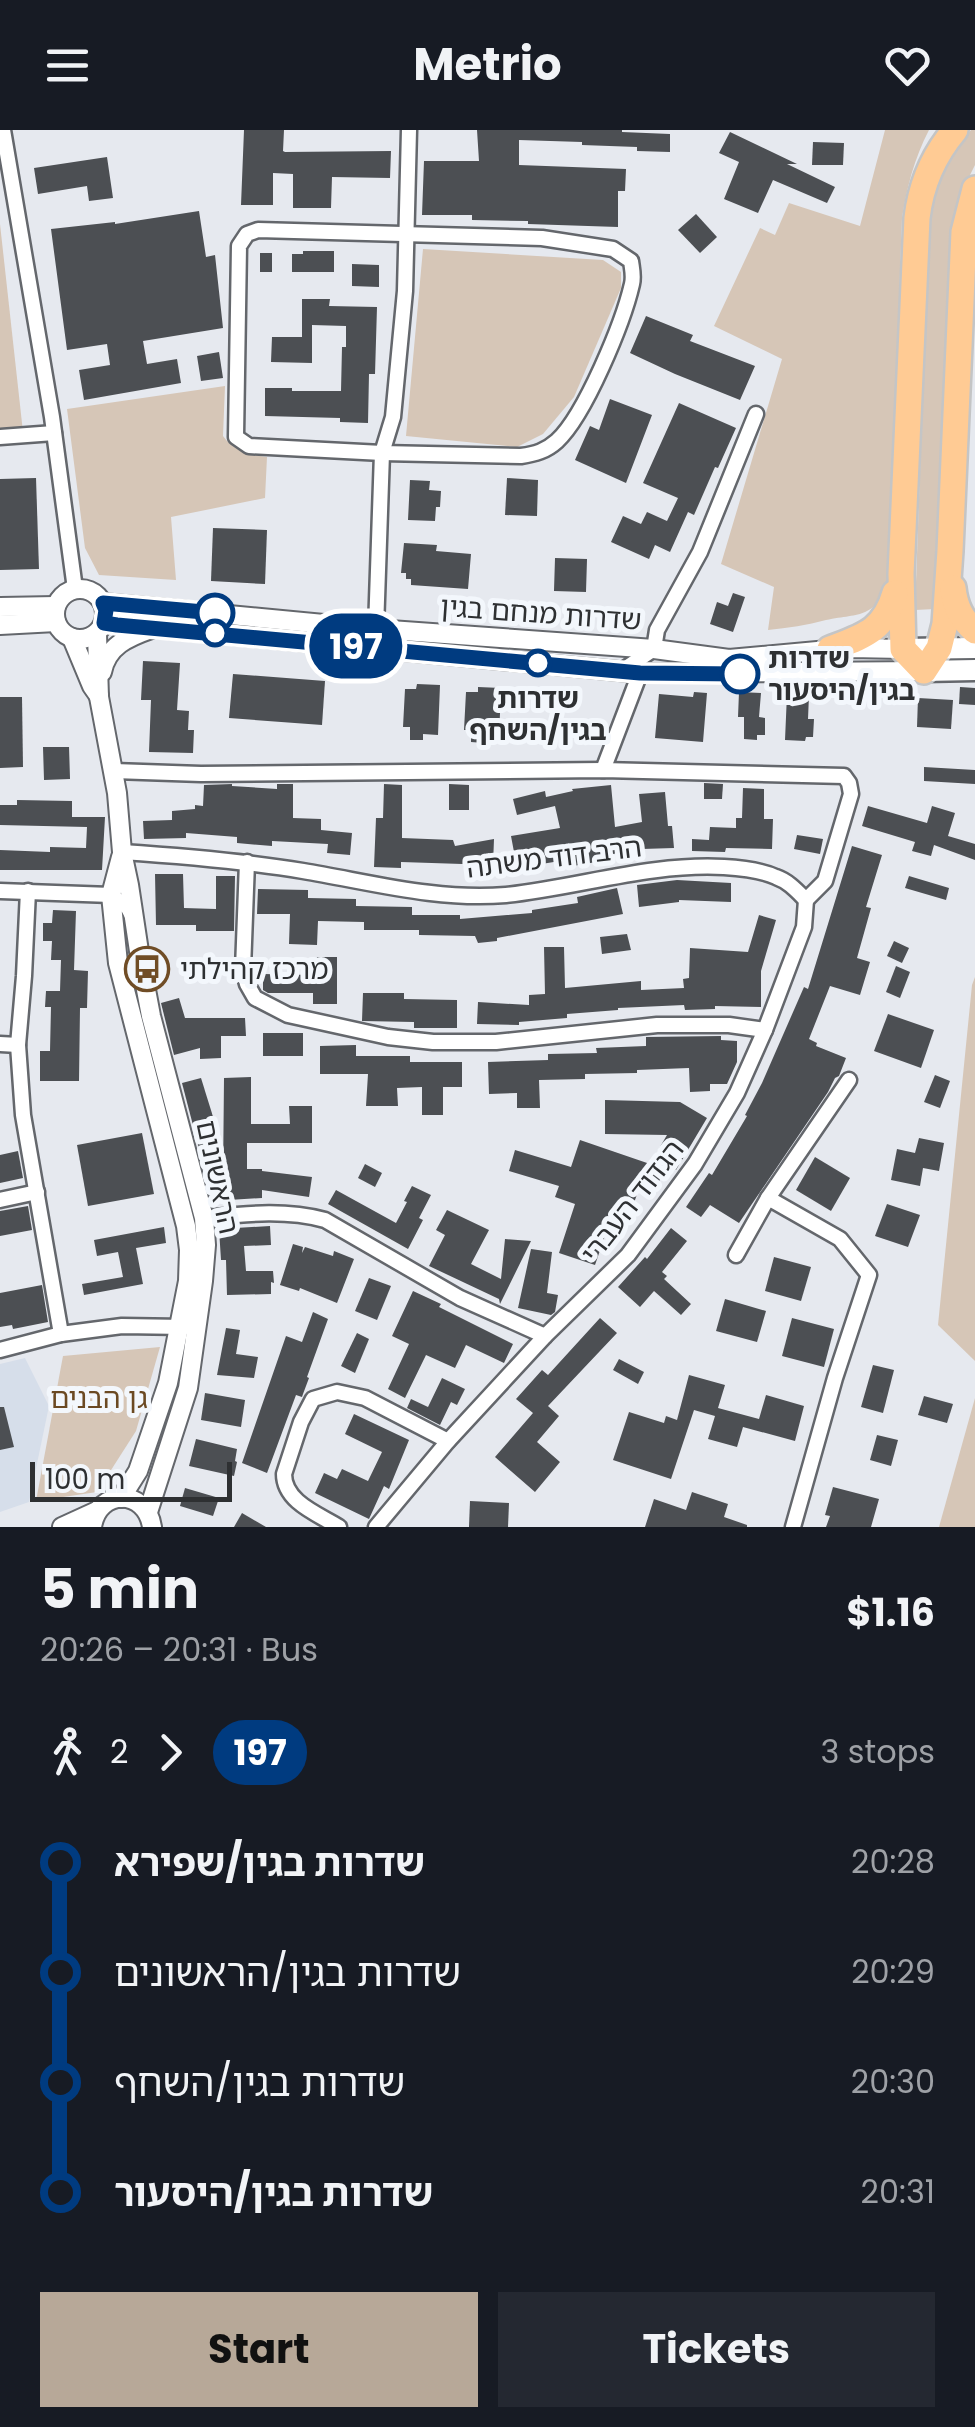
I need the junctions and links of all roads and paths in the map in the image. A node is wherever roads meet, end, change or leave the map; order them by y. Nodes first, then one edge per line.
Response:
1 (3, 130) edge
2 (409, 130) edge
3 (955, 130) edge
4 (975, 189) edge
5 (408, 234) junction
6 (756, 414) dead end
7 (54, 433) junction
8 (0, 437) edge
9 (382, 453) junction
10 (950, 550) junction
11 (900, 574) junction
12 (75, 589) junction
13 (103, 603) junction
14 (0, 608) edge
15 (56, 614) junction
16 (0, 625) edge
17 (156, 627) junction
18 (100, 628) junction
19 (376, 628) junction
20 (975, 631) edge
21 (72, 638) junction
22 (939, 648) junction
23 (975, 648) edge
24 (654, 649) junction
25 (830, 649) junction
26 (902, 649) junction
27 (975, 670) edge
28 (631, 671) junction
29 (924, 671) junction
30 (99, 689) junction
31 (603, 770) junction
32 (114, 771) junction
33 (122, 852) junction
34 (247, 862) junction
35 (28, 890) junction
36 (0, 891) edge
37 (111, 895) junction
38 (806, 900) junction
39 (134, 921) junction
40 (765, 1030) junction
41 (0, 1044) edge
42 (18, 1045) junction
43 (849, 1080) dead end
44 (37, 1192) junction
45 (768, 1198) junction
46 (0, 1200) edge
47 (204, 1218) junction
48 (736, 1255) dead end
49 (188, 1327) junction
50 (62, 1334) junction
51 (545, 1336) junction
52 (0, 1350) edge
53 (448, 1441) junction
54 (120, 1498) junction
55 (94, 1519) edge
56 (150, 1520) edge
57 (62, 1527) edge
58 (339, 1527) edge
59 (376, 1527) edge
60 (794, 1527) edge

1 - 7 street
2 - 5 street
3 - 11 highway
4 - 10 highway
5 - 9 street
5 - 9 street
5 - 9 street
6 - 24 street
7 - 8 street
7 - 12 street
9 - 19 street
10 - 20 highway
10 - 22 highway
11 - 25 highway
11 - 26 highway
12 - 13 street
12 - 15 street
13 - 18 street
13 - 19 street, שדרות מנחם בגין
14 - 15 street
15 - 16 street
15 - 21 street
17 - 18 street, שדרות מנחם בגין
17 - 28 street, שדרות מנחם בגין
17 - 30 street
18 - 21 street
18 - 30 street, הראשונים
19 - 24 street, שדרות מנחם בגין
21 - 30 street, הראשונים
22 - 23 main road, שדרות מנחם בגין
22 - 26 main road, שדרות מנחם בגין
22 - 29 highway
24 - 25 street, שדרות מנחם בגין
24 - 28 street
25 - 26 street, שדרות מנחם בגין
26 - 29 highway
27 - 29 main road, שדרות מנחם בגין
28 - 29 street, שדרות מנחם בגין
28 - 31 street
30 - 32 street, הראשונים
31 - 32 street
31 - 38 street, הגדוד העברי
32 - 33 street, הראשונים
33 - 34 street, הרב דוד משתה
33 - 37 street, הראשונים
33 - 39 street, הראשונים
34 - 38 street, הרב דוד משתה
34 - 40 street
35 - 36 street
35 - 37 street
35 - 42 street
37 - 39 street
37 - 49 street, הראשונים
38 - 40 street, הגדוד העברי
39 - 47 street, הראשונים
40 - 51 street, הגדוד העברי
41 - 42 street
42 - 44 street
43 - 45 street
44 - 46 street
44 - 50 street
45 - 48 street
45 - 60 street
47 - 49 street, הראשונים
47 - 51 street
49 - 50 street
49 - 54 street, הראשונים
49 - 56 street, הראשונים
50 - 52 street
51 - 53 street, הגדוד העברי
53 - 58 street
53 - 59 street, הגדוד העברי
54 - 55 street
54 - 56 street
55 - 57 street

